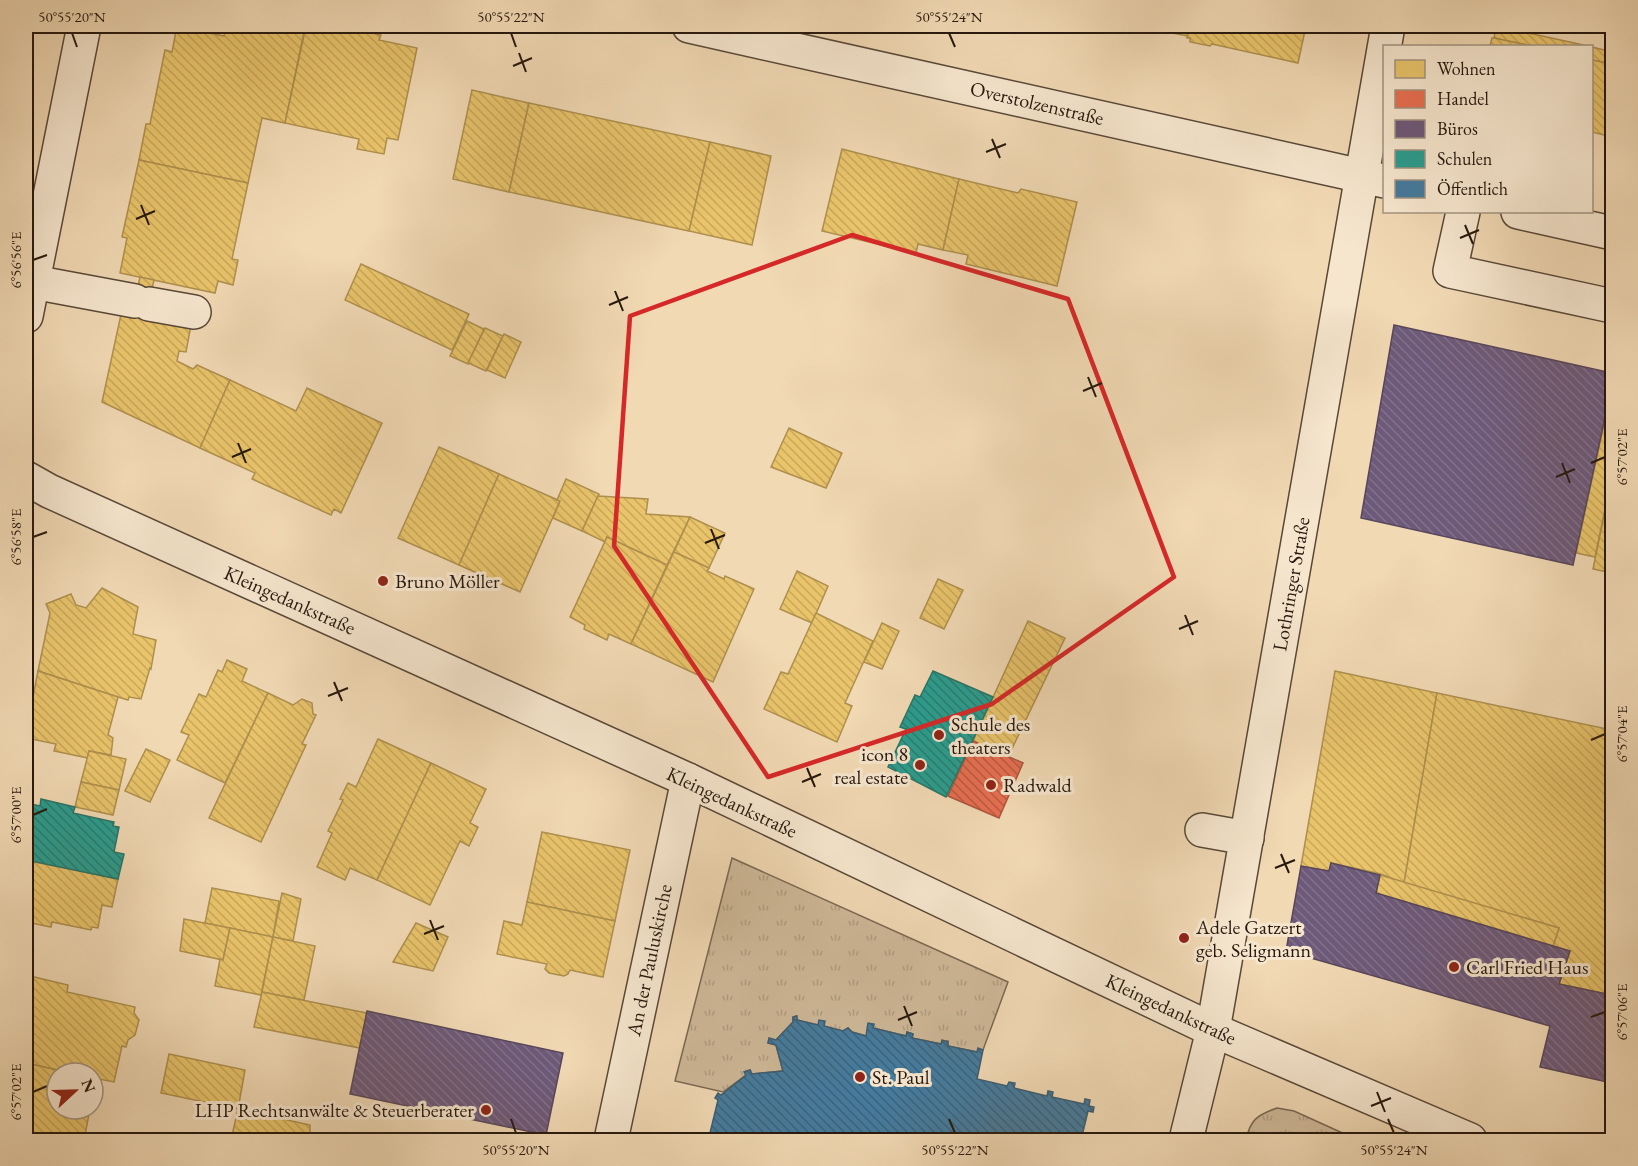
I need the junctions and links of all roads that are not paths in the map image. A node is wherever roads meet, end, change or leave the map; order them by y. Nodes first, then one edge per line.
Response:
1 (84, 26) edge
2 (689, 26) edge
3 (1388, 26) edge
4 (1386, 45) edge
5 (1383, 77) edge
6 (1373, 178) edge
7 (1463, 213) edge
8 (1522, 213) edge
9 (1612, 233) edge
10 (33, 282) junction
11 (1612, 306) edge
12 (194, 312) dead end
13 (26, 316) edge
14 (26, 478) edge
15 (688, 780) junction
16 (1202, 830) dead end
17 (1247, 838) junction
18 (1213, 1030) junction
19 (1444, 1133) edge
20 (611, 1140) edge
21 (1186, 1140) edge
22 (1470, 1140) edge

1 - 10 street
2 - 6 street, Overstolzenstraße
3 - 4 street, Lothringer Straße
5 - 6 street, Lothringer Straße
6 - 17 street, Lothringer Straße
7 - 11 street
8 - 9 street
10 - 12 street
10 - 13 street
14 - 15 street, Kleingedankstraße
15 - 18 street, Kleingedankstraße
15 - 20 street, An der Pauluskirche
16 - 17 street
17 - 18 street, Lothringer Straße
18 - 19 street, Kleingedankstraße
18 - 21 street, Lothringer Straße
19 - 22 street, Kleingedankstraße

